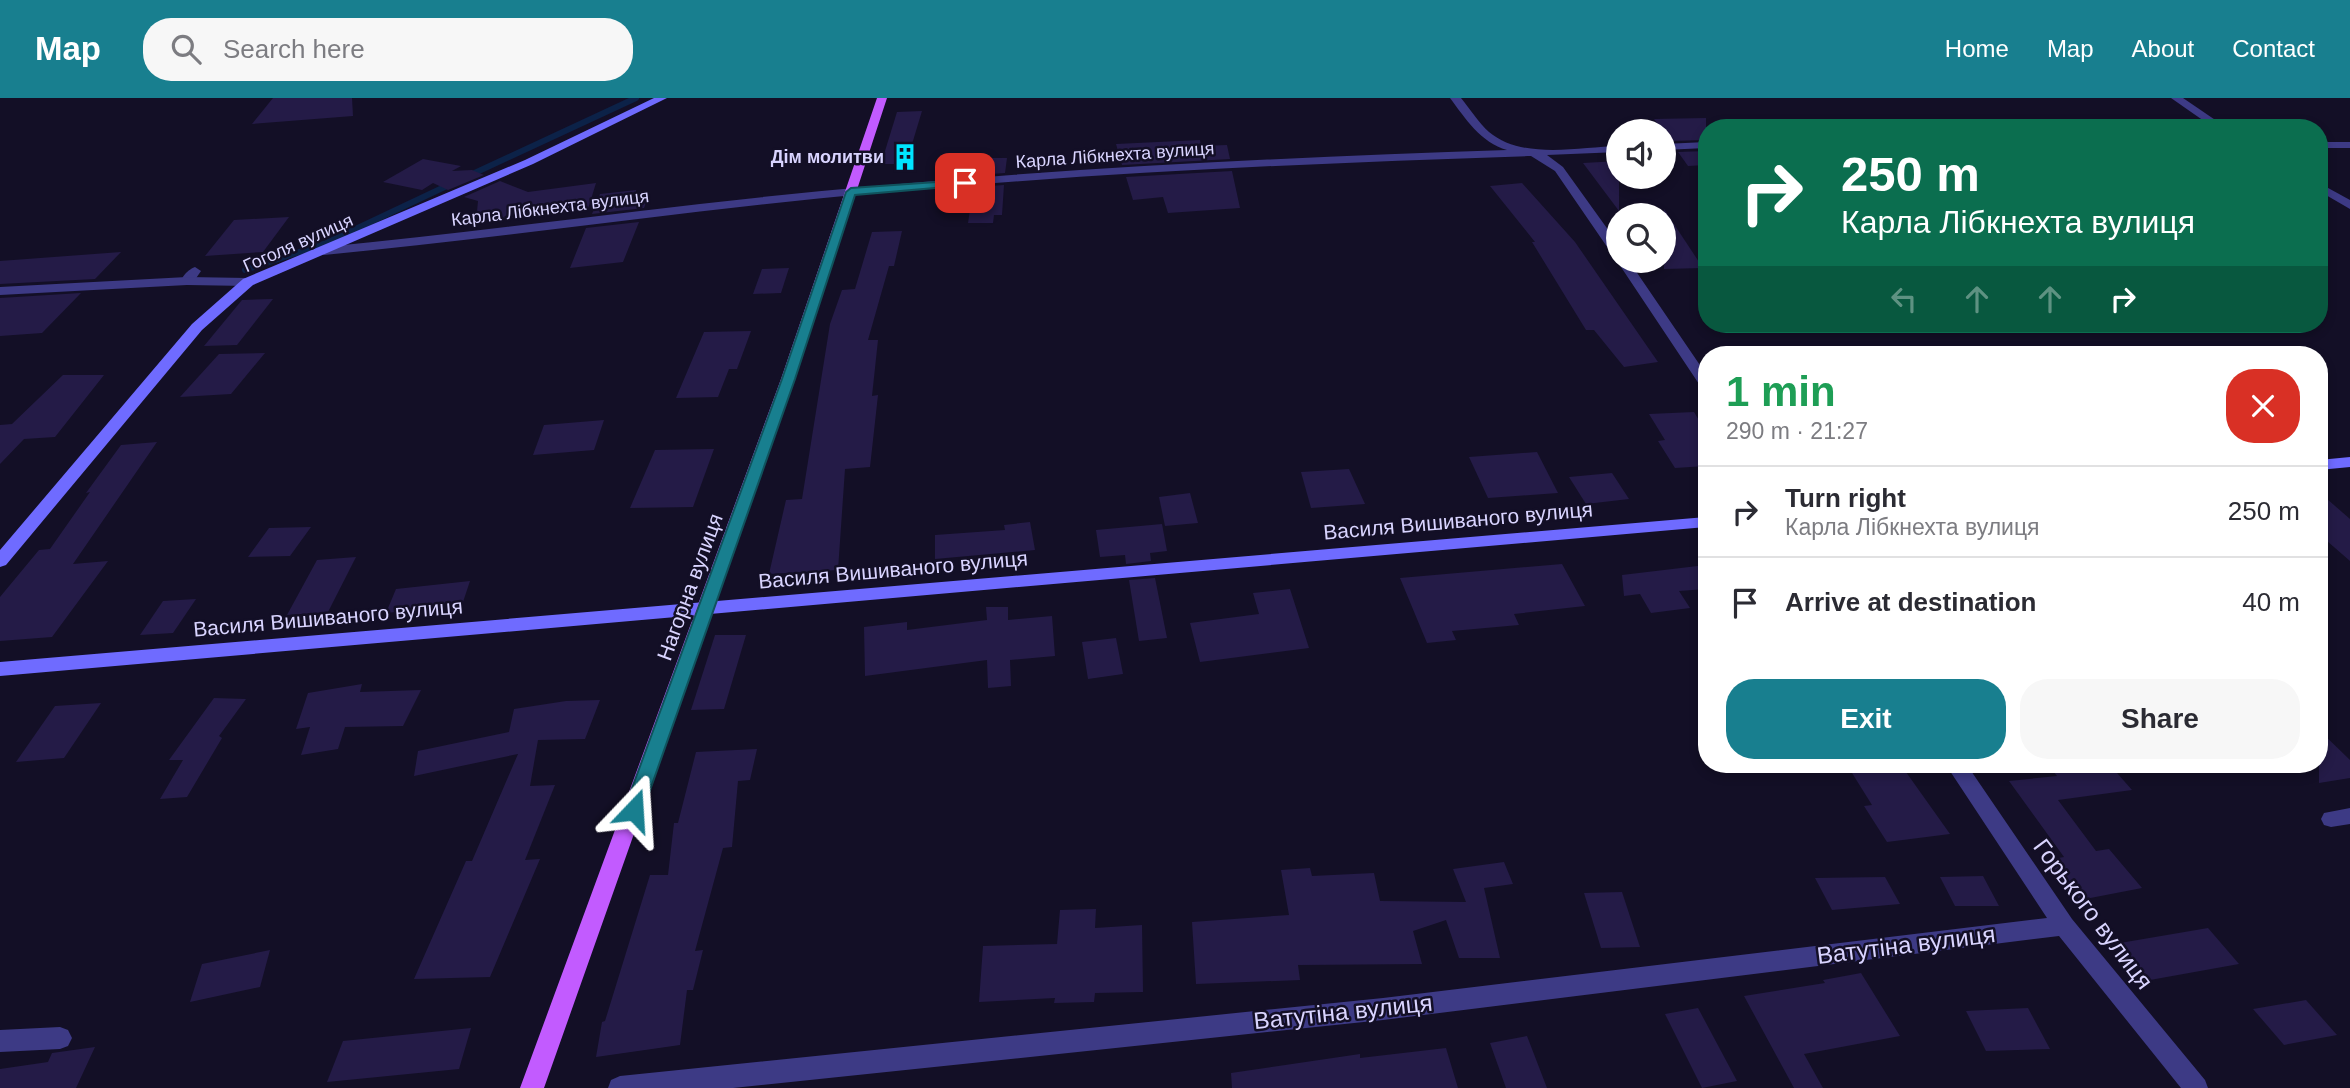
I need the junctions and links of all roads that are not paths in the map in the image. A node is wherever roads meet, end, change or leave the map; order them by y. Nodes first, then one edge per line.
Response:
1 (662, 98) edge
2 (882, 98) edge
3 (1455, 98) edge
4 (2176, 98) edge
5 (2208, 119) edge
6 (1698, 145) edge
7 (2328, 145) edge
8 (2350, 145) edge
9 (1676, 146) edge
10 (1606, 150) edge
11 (1539, 154) junction
12 (851, 192) junction
13 (2328, 192) edge
14 (2350, 205) edge
15 (1606, 236) edge
16 (324, 251) junction
17 (1631, 273) edge
18 (248, 282) junction
19 (0, 291) edge
20 (1698, 372) edge
21 (2350, 463) edge
22 (2328, 464) edge
23 (1698, 523) edge
24 (0, 561) edge
25 (707, 608) junction
26 (0, 669) edge
27 (1961, 773) edge
28 (2064, 926) junction
29 (60, 1038) dead end
30 (0, 1041) edge
31 (532, 1088) edge
32 (620, 1088) edge
33 (2196, 1088) edge

1 - 16 street, Гоголя вулиця
2 - 12 main road, Нагорна вулиця
3 - 11 street
4 - 5 street
6 - 9 street
7 - 8 street
10 - 11 street, Карла Лібкнехта вулиця
11 - 12 street, Карла Лібкнехта вулиця
11 - 15 street
12 - 16 street, Карла Лібкнехта вулиця
12 - 25 main road, Нагорна вулиця
13 - 14 street
16 - 18 street, Гоголя вулиця
17 - 20 street
18 - 19 street
18 - 24 street, Гоголя вулиця
21 - 22 street
23 - 25 street, Василя Вишиваного вулиця
25 - 26 street, Василя Вишиваного вулиця
25 - 31 main road, Нагорна вулиця
27 - 28 street, Горького вулиця
28 - 32 street, Ватутіна вулиця
28 - 33 street, Горького вулиця
29 - 30 street

